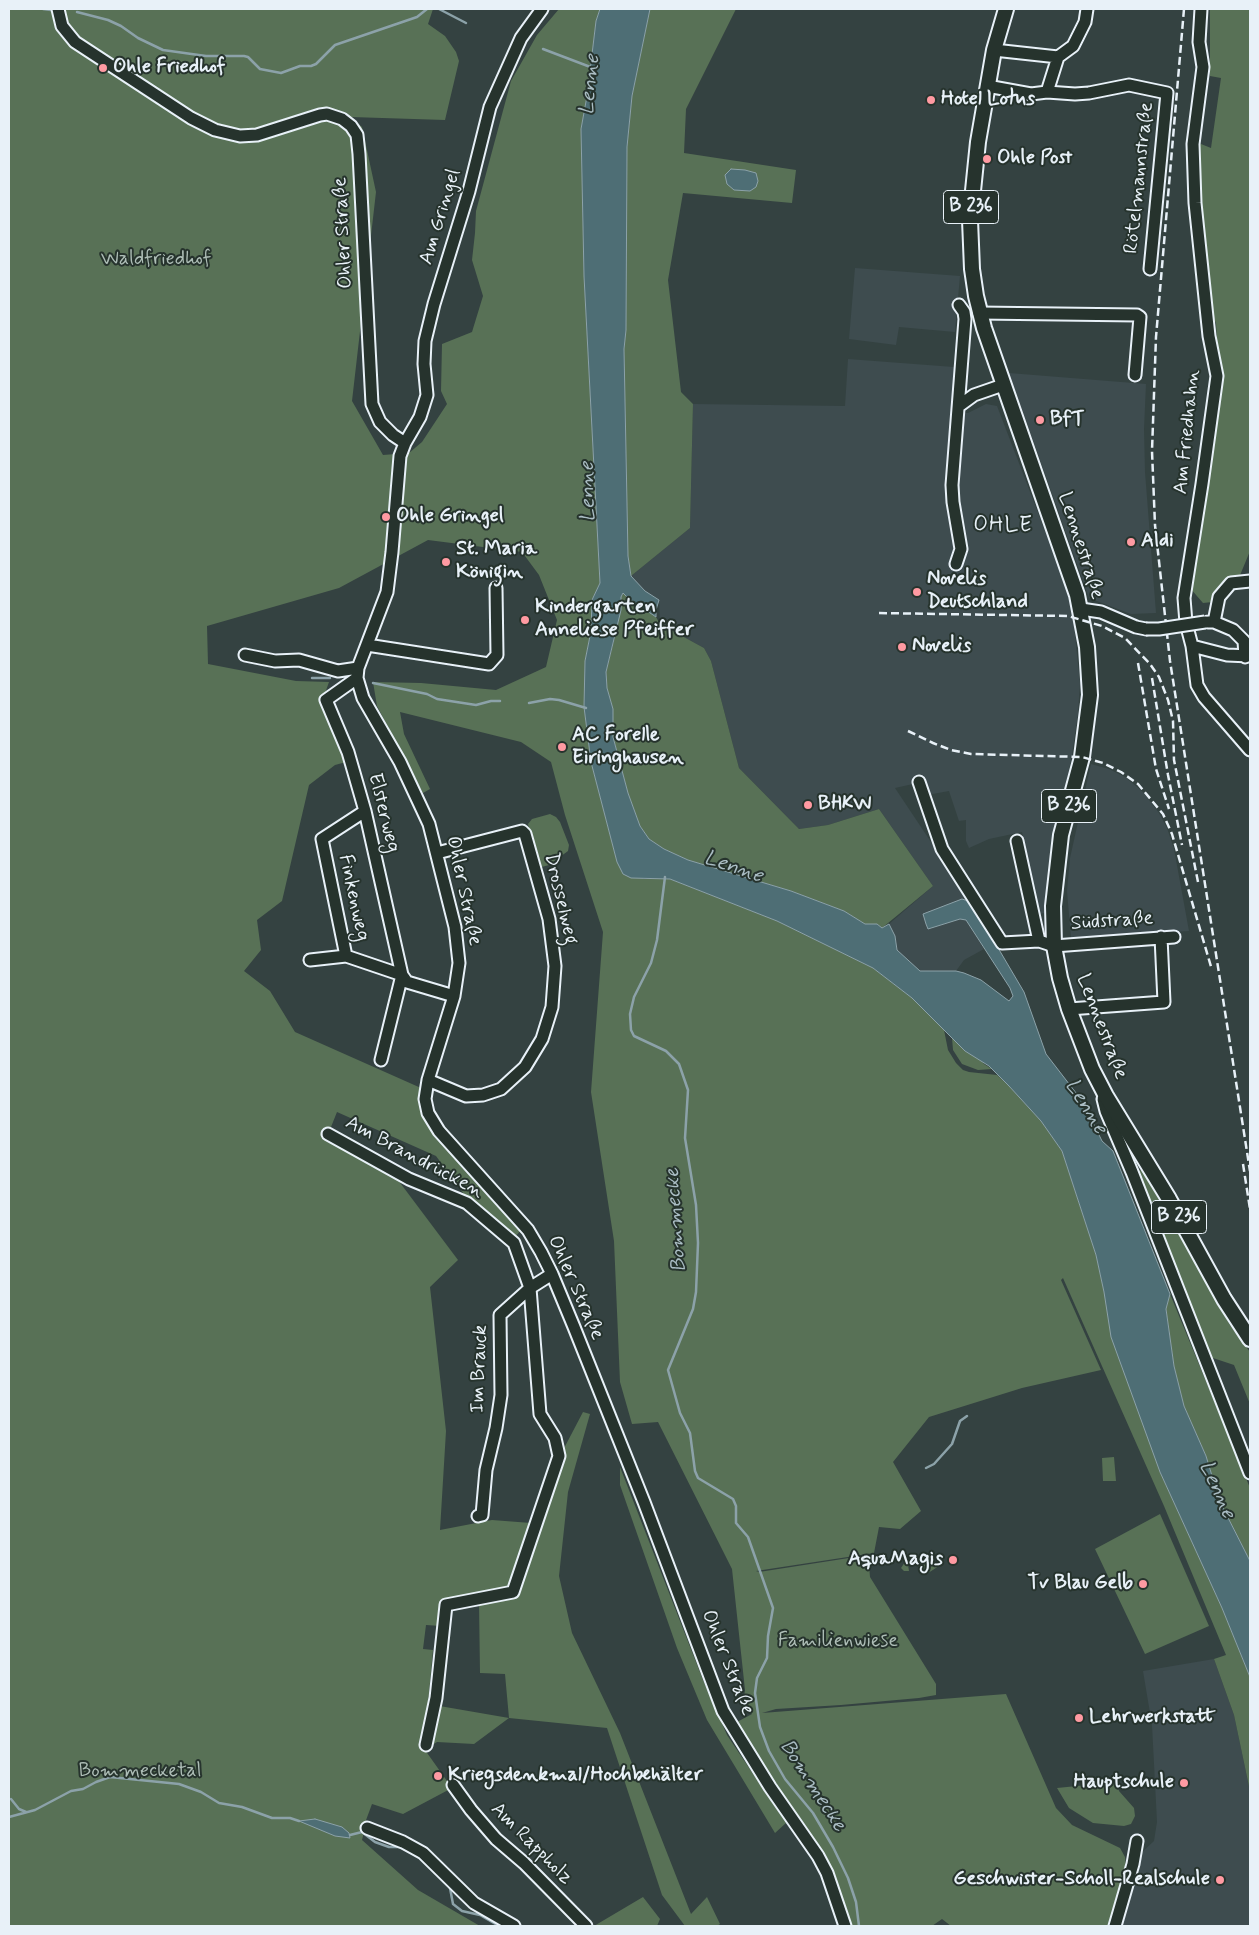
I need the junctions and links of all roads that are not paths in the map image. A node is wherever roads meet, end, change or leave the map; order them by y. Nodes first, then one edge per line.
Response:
1 (58, 9) edge
2 (542, 9) edge
3 (1004, 9) edge
4 (1086, 9) edge
5 (1201, 9) edge
6 (994, 50) junction
7 (1058, 58) junction
8 (987, 86) junction
9 (1047, 92) junction
10 (1150, 269) dead end
11 (959, 305) dead end
12 (979, 313) junction
13 (1135, 375) dead end
14 (1003, 386) junction
15 (959, 406) junction
16 (405, 443) junction
17 (956, 564) dead end
18 (1250, 581) edge
19 (496, 588) dead end
20 (1081, 609) junction
21 (1209, 622) junction
22 (367, 645) junction
23 (1192, 646) junction
24 (245, 655) dead end
25 (1248, 656) edge
26 (358, 673) junction
27 (1250, 750) edge
28 (919, 782) dead end
29 (365, 811) junction
30 (1017, 842) dead end
31 (437, 853) junction
32 (1161, 937) junction
33 (1174, 937) dead end
34 (1040, 941) junction
35 (1054, 946) junction
36 (346, 956) junction
37 (310, 960) dead end
38 (402, 975) junction
39 (454, 996) junction
40 (1069, 1008) junction
41 (380, 1060) dead end
42 (428, 1080) junction
43 (1106, 1096) junction
44 (328, 1134) dead end
45 (552, 1274) junction
46 (530, 1288) junction
47 (1250, 1339) edge
48 (1250, 1473) edge
49 (478, 1516) dead end
50 (426, 1745) dead end
51 (453, 1785) dead end
52 (367, 1828) dead end
53 (1138, 1841) dead end
54 (514, 1926) edge
55 (586, 1926) edge
56 (845, 1926) edge
57 (1115, 1926) edge

1 - 16 street, Ohler Straße
2 - 16 street, Am Gringel
3 - 6 main road, Lennestraße / B 236
4 - 7 street
5 - 23 street, Am Friedhahn
6 - 7 street
6 - 8 main road, Lennestraße / B 236
7 - 9 street
8 - 9 street, Rötelmannstraße
8 - 12 main road, Lennestraße / B 236
9 - 10 street, Rötelmannstraße
11 - 15 street
12 - 13 street
12 - 14 main road, Lennestraße / B 236
14 - 15 street
14 - 20 main road, Lennestraße / B 236
15 - 17 street
16 - 22 street
18 - 21 street
19 - 22 street
20 - 21 street, bridge
20 - 35 main road, Lennestraße / B 236
21 - 25 street
22 - 26 street
23 - 25 street
23 - 27 street, Am Friedhahn
24 - 26 street
26 - 29 street, Elsterweg
26 - 31 street, Ohler Straße
28 - 34 street
29 - 36 street, Finkenweg
29 - 38 street, Elsterweg
30 - 34 street
31 - 39 street, Ohler Straße
31 - 42 street, Drosselweg
32 - 33 street, Südstraße
32 - 35 street, Südstraße
32 - 40 street
34 - 35 street
35 - 40 main road, Lennestraße / B 236
36 - 37 street
36 - 38 street
38 - 39 street
38 - 41 street
39 - 42 street, Ohler Straße
40 - 43 main road, Lennestraße / B 236
42 - 45 street, Ohler Straße
43 - 47 main road, Lennestraße / B 236
43 - 48 street, Lennestraße
44 - 46 street, Am Brandrücken
45 - 46 street, Im Brauck
45 - 56 street, Ohler Straße
46 - 49 street, Im Brauck
46 - 50 street, Am Brandrücken
51 - 55 street, Am Rappholz
52 - 54 street
53 - 57 street

